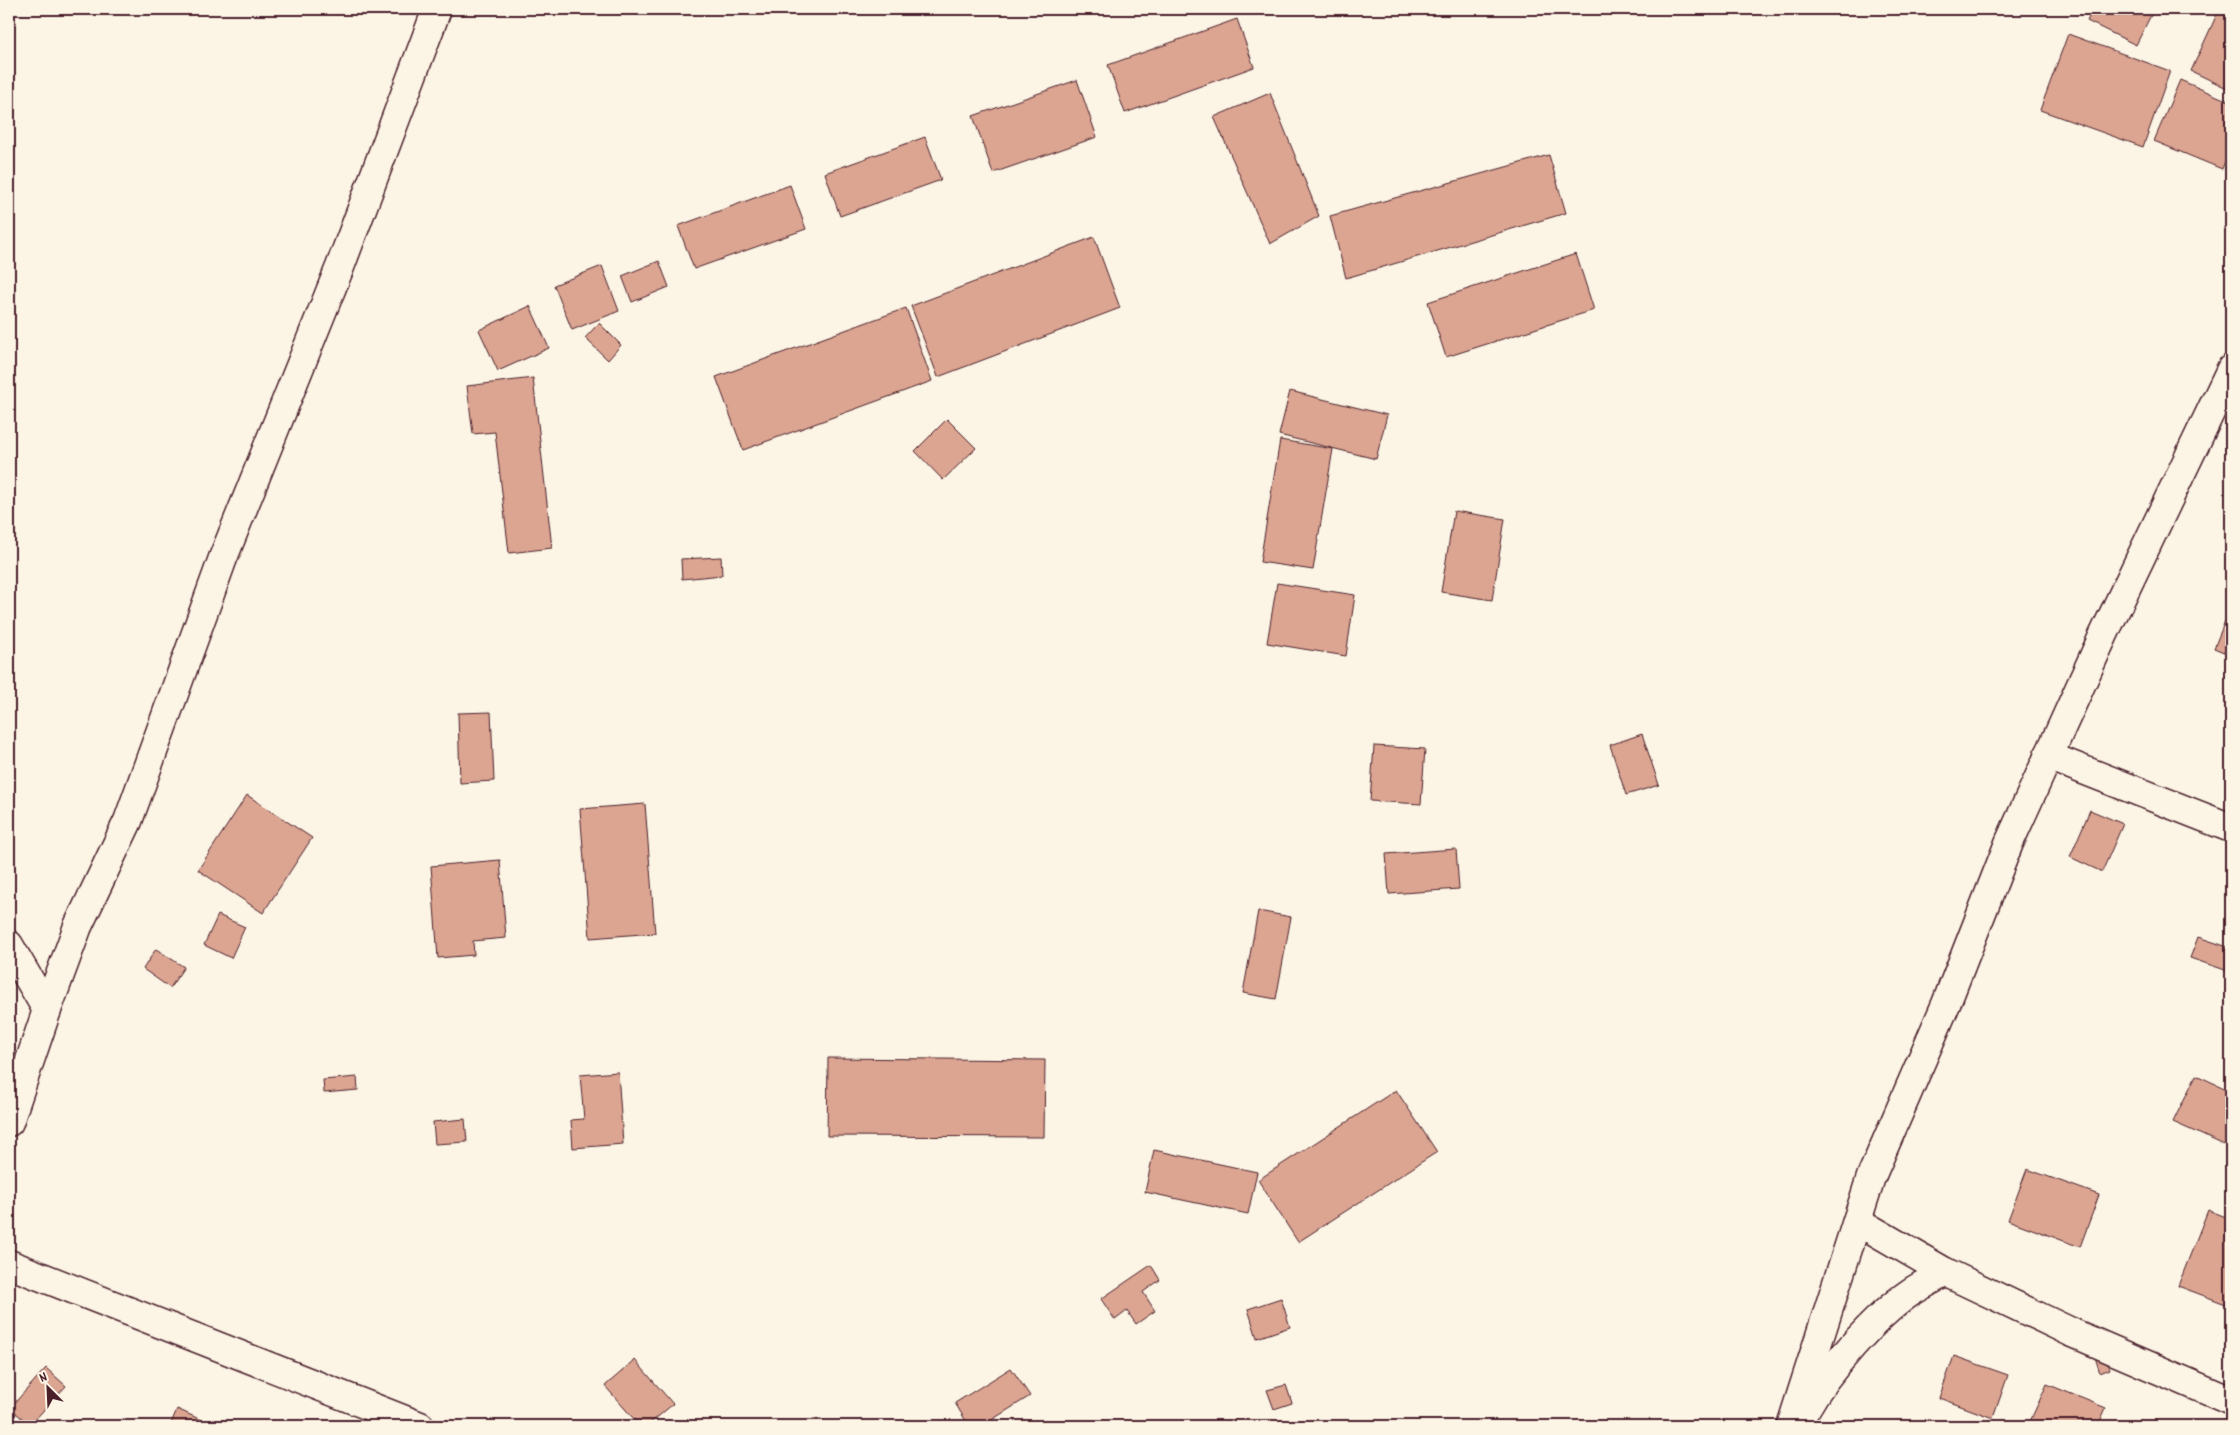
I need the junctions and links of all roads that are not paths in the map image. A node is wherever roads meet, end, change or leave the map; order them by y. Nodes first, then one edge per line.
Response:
1 (437, 9) edge
2 (2231, 369) edge
3 (2048, 756) junction
4 (2231, 828) edge
5 (9, 945) edge
6 (47, 1010) junction
7 (9, 1122) edge
8 (1857, 1220) junction
9 (9, 1264) edge
10 (1945, 1272) junction
11 (2231, 1401) edge
12 (420, 1426) edge
13 (1791, 1426) edge
14 (1796, 1426) edge

1 - 6 street
2 - 3 street
3 - 4 street
3 - 8 street
5 - 6 street
6 - 7 street
8 - 10 street
8 - 13 street
9 - 12 street
10 - 11 street
10 - 14 street

